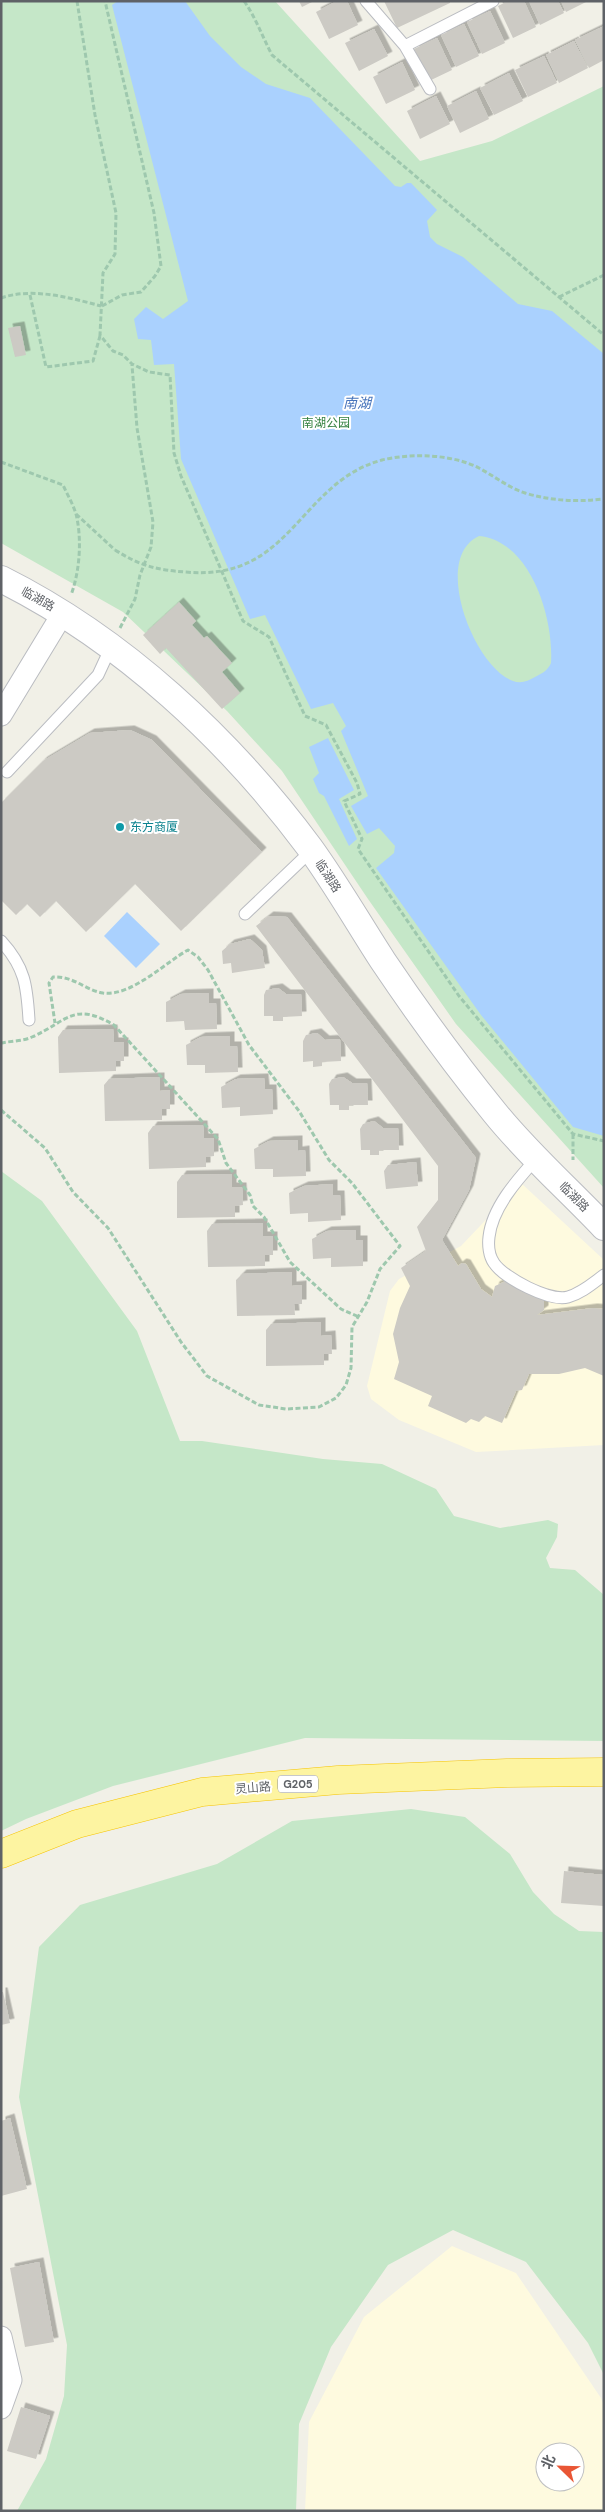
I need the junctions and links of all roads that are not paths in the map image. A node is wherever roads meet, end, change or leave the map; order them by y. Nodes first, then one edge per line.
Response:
1 (366, 1) edge
2 (493, 1) edge
3 (405, 46) junction
4 (430, 89) dead end
5 (1, 579) edge
6 (63, 613) junction
7 (111, 647) junction
8 (1, 715) edge
9 (7, 772) dead end
10 (311, 850) junction
11 (245, 914) dead end
12 (1, 941) edge
13 (29, 1020) dead end
14 (536, 1159) junction
15 (604, 1227) edge
16 (604, 1275) edge
17 (604, 1772) edge
18 (1, 1854) edge
19 (1, 2337) edge
20 (1, 2408) edge

1 - 3 lane
2 - 3 lane
3 - 4 lane
5 - 6 street, 临湖路
6 - 7 street, 临湖路
6 - 8 street
7 - 9 lane
7 - 10 street, 临湖路
10 - 11 lane
10 - 14 street, 临湖路
12 - 13 lane
14 - 15 street, 临湖路
14 - 16 lane
17 - 18 highway, 灵山路 / G205
19 - 20 street

